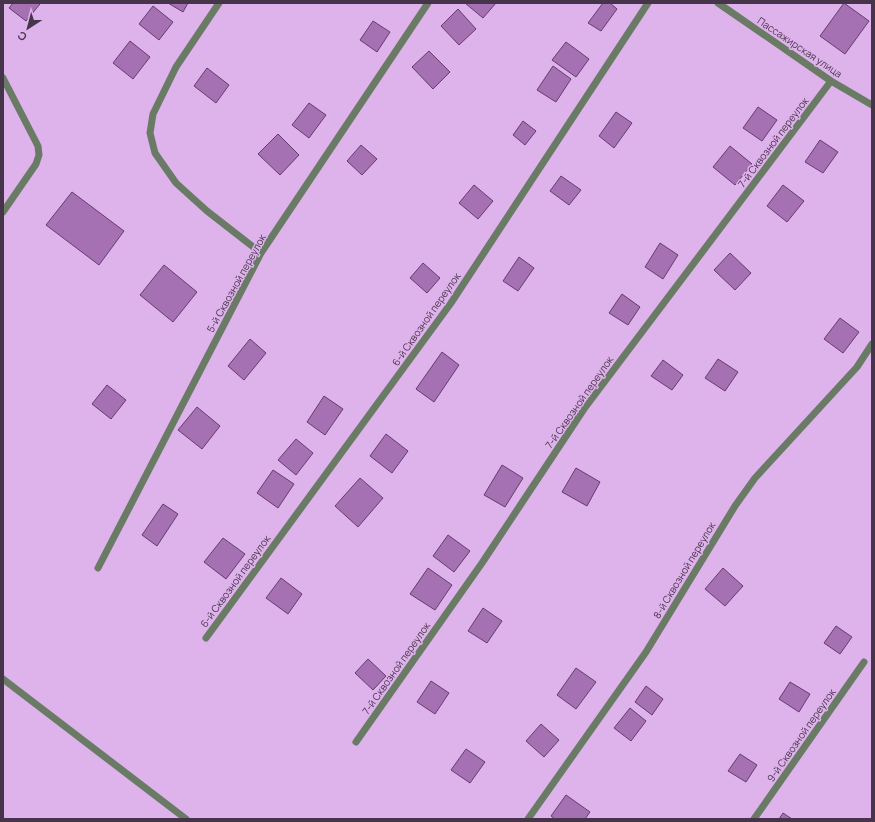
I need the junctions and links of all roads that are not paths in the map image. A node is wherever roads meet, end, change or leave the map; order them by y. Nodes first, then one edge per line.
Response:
1 (219, 3) edge
2 (428, 3) edge
3 (648, 3) edge
4 (718, 3) edge
5 (3, 78) edge
6 (831, 81) junction
7 (872, 105) edge
8 (3, 212) edge
9 (261, 254) junction
10 (872, 344) edge
11 (98, 568) dead end
12 (206, 638) dead end
13 (864, 662) dead end
14 (3, 679) edge
15 (356, 742) dead end
16 (186, 819) edge
17 (528, 819) edge
18 (754, 819) edge

1 - 9 street
2 - 9 street, 5-й Сквозной переулок
3 - 12 street, 6-й Сквозной переулок
4 - 6 street, Пассажирская улица
5 - 8 street
6 - 7 street, Пассажирская улица
6 - 15 street, 7-й Сквозной переулок
9 - 11 street, 5-й Сквозной переулок
10 - 17 street, 8-й Сквозной переулок
13 - 18 street, 9-й Сквозной переулок
14 - 16 street

